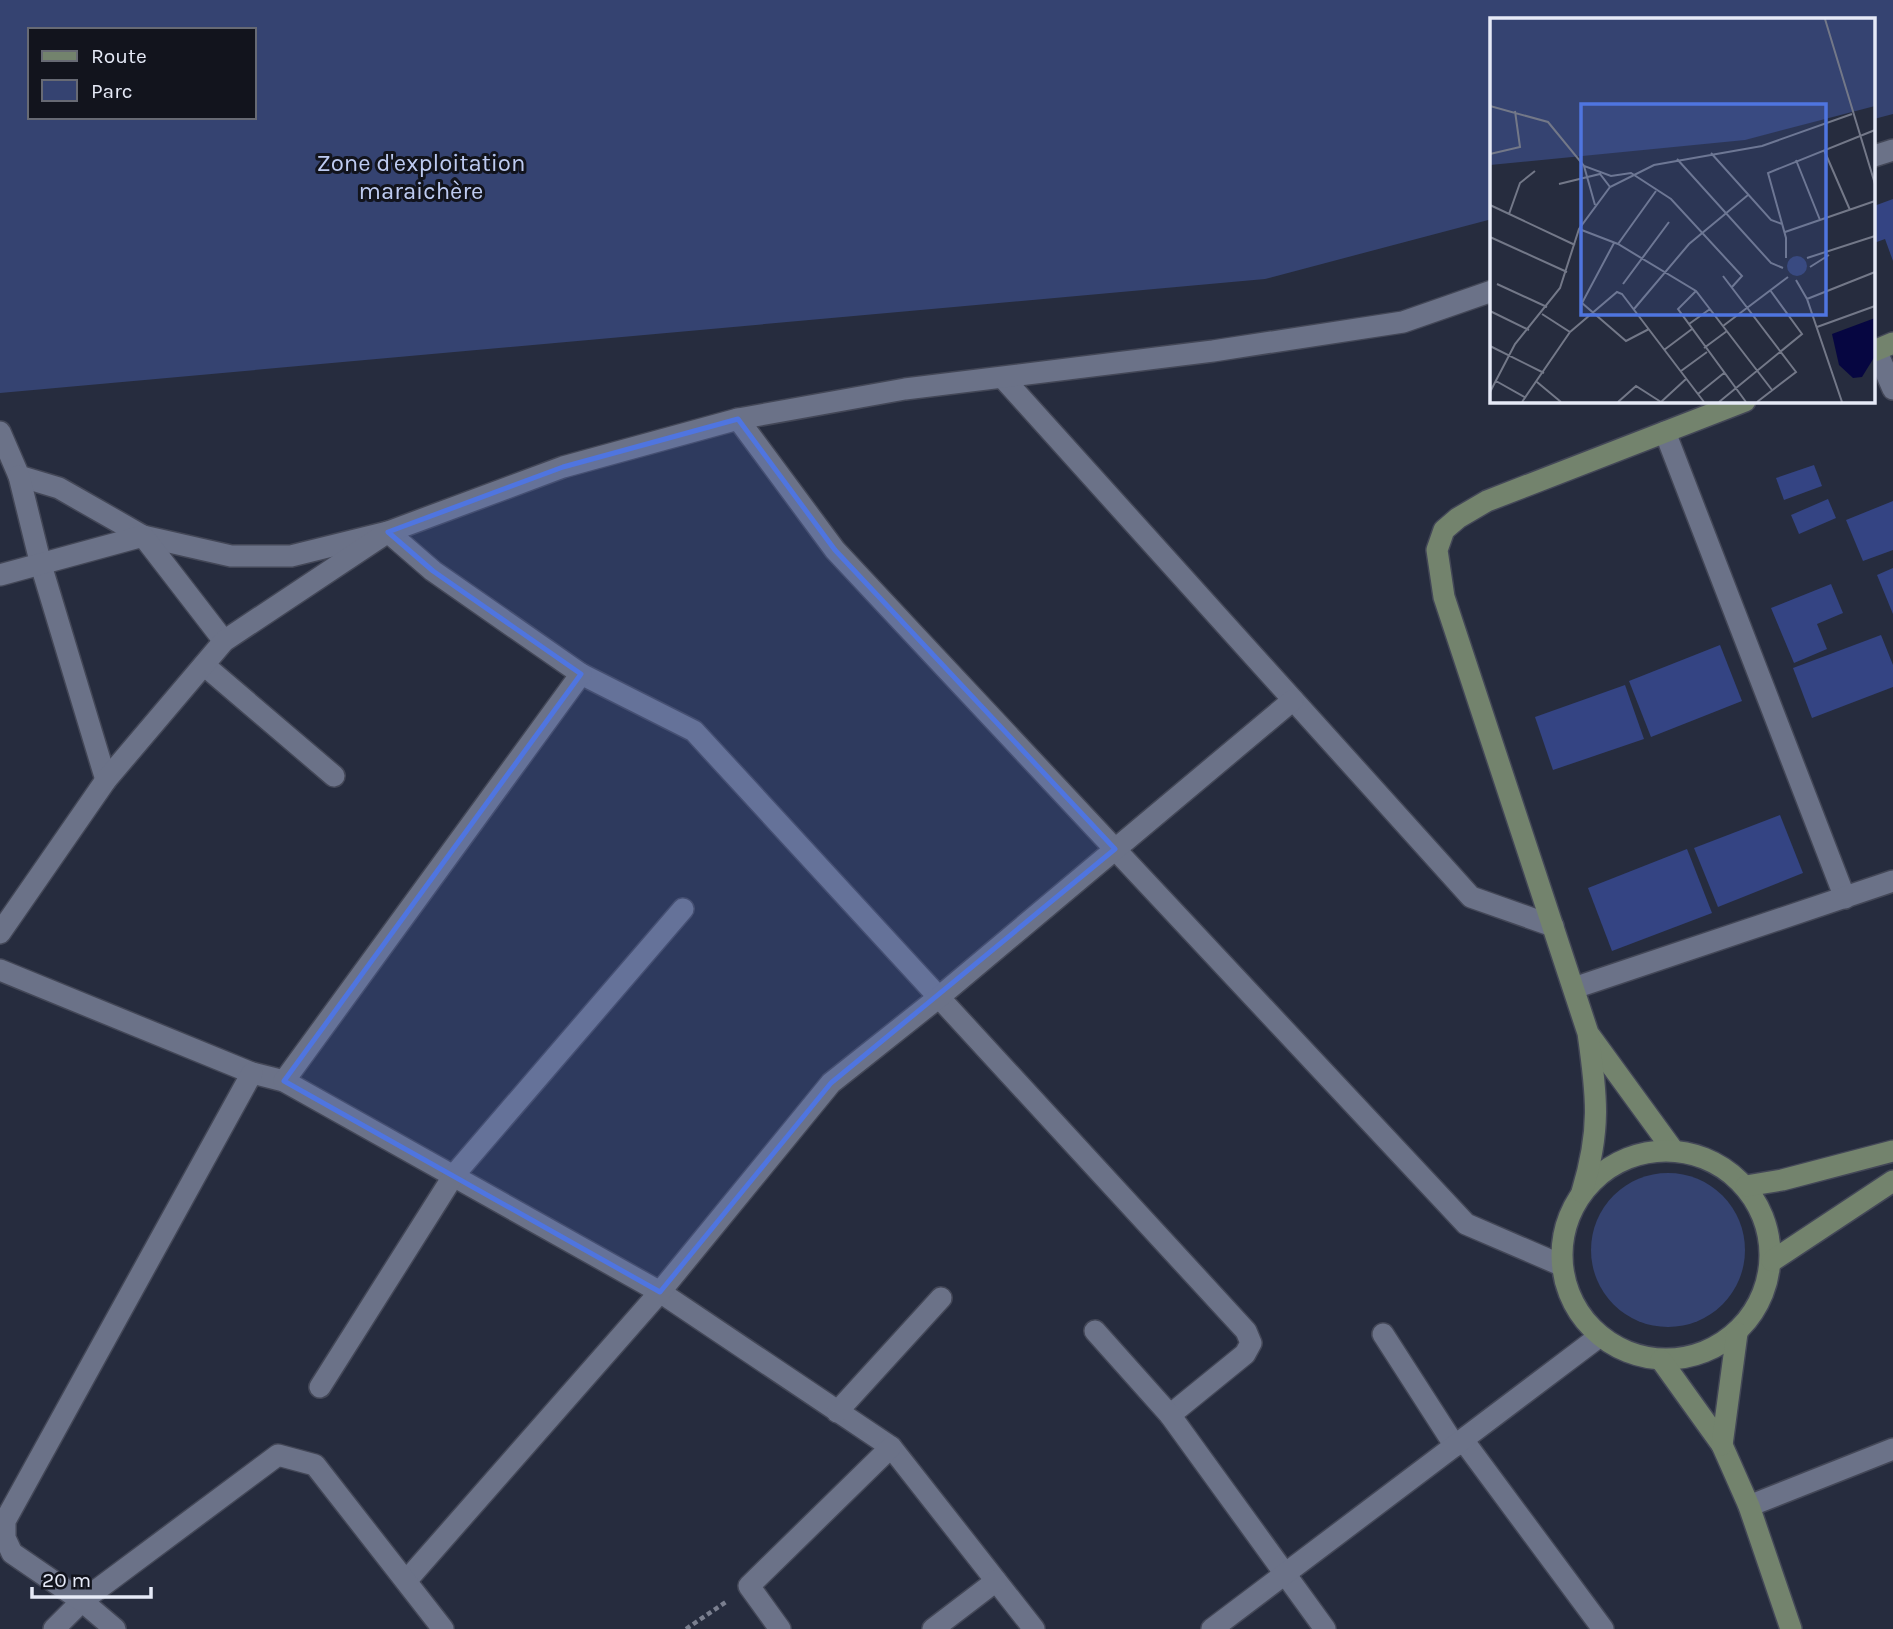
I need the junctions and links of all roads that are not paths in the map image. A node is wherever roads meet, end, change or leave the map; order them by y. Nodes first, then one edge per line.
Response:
1 (1893, 150) edge
2 (1876, 155) edge
3 (1490, 292) edge
4 (1881, 348) edge
5 (1003, 378) junction
6 (1893, 390) edge
7 (1742, 402) edge
8 (738, 419) junction
9 (0, 432) edge
10 (1665, 432) junction
11 (19, 476) junction
12 (388, 533) junction
13 (143, 536) junction
14 (41, 565) junction
15 (0, 575) edge
16 (224, 641) junction
17 (204, 665) junction
18 (581, 674) junction
19 (1293, 700) junction
20 (334, 776) dead end
21 (106, 780) junction
22 (1115, 849) junction
23 (1893, 881) edge
24 (1845, 898) junction
25 (683, 909) dead end
26 (1553, 926) junction
27 (0, 933) edge
28 (0, 970) edge
29 (1574, 988) junction
30 (938, 998) junction
31 (1588, 1033) junction
32 (252, 1073) junction
33 (284, 1082) junction
34 (1673, 1150) junction
35 (1893, 1151) edge
36 (454, 1175) junction
37 (1893, 1181) edge
38 (1746, 1186) junction
39 (1582, 1192) junction
40 (1772, 1261) junction
41 (1561, 1265) junction
42 (660, 1292) junction
43 (941, 1298) dead end
44 (1095, 1331) dead end
45 (1737, 1332) junction
46 (1383, 1334) dead end
47 (1600, 1336) junction
48 (1661, 1360) junction
49 (320, 1387) dead end
50 (836, 1412) junction
51 (1170, 1415) junction
52 (1459, 1443) junction
53 (1722, 1445) junction
54 (891, 1447) junction
55 (1893, 1449) edge
56 (1749, 1506) junction
57 (1283, 1575) junction
58 (407, 1580) junction
59 (996, 1581) junction
60 (82, 1601) junction
61 (54, 1629) edge
62 (115, 1629) edge
63 (443, 1629) edge
64 (780, 1629) edge
65 (933, 1629) edge
66 (1034, 1629) edge
67 (1212, 1629) edge
68 (1325, 1629) edge
69 (1603, 1629) edge
70 (1791, 1629) edge

1 - 2 street
3 - 5 street
4 - 6 street
5 - 8 street
5 - 19 street
7 - 10 street
8 - 12 street
8 - 22 street
9 - 11 street
10 - 24 street
10 - 26 street
11 - 13 street
11 - 14 street
12 - 13 street
12 - 16 street
12 - 18 street
13 - 14 street
13 - 16 street
14 - 15 street
14 - 21 street
16 - 17 street
17 - 20 street
17 - 21 street
18 - 30 street
18 - 33 street
19 - 22 street
19 - 26 street
21 - 27 street
22 - 30 street
22 - 41 street
23 - 24 street
24 - 29 street
25 - 36 street
26 - 29 street
28 - 32 street
29 - 31 street
30 - 42 street
30 - 51 street
31 - 34 street
31 - 39 street
32 - 33 street
32 - 60 street
33 - 36 street
34 - 38 street
34 - 39 street
35 - 38 street
36 - 42 street
36 - 49 street
37 - 40 street
38 - 40 street
39 - 41 street
40 - 45 street
41 - 47 street
42 - 50 street
42 - 58 street
43 - 50 street
44 - 51 street
45 - 48 street
45 - 53 street
46 - 52 street
47 - 48 street
47 - 52 street
48 - 53 street
50 - 54 street
51 - 57 street
52 - 57 street
52 - 69 street
53 - 56 street
54 - 59 street
54 - 64 street
55 - 56 street
56 - 70 street
57 - 67 street
57 - 68 street
58 - 60 street
58 - 63 street
59 - 65 street
59 - 66 street
60 - 61 street
60 - 62 street

